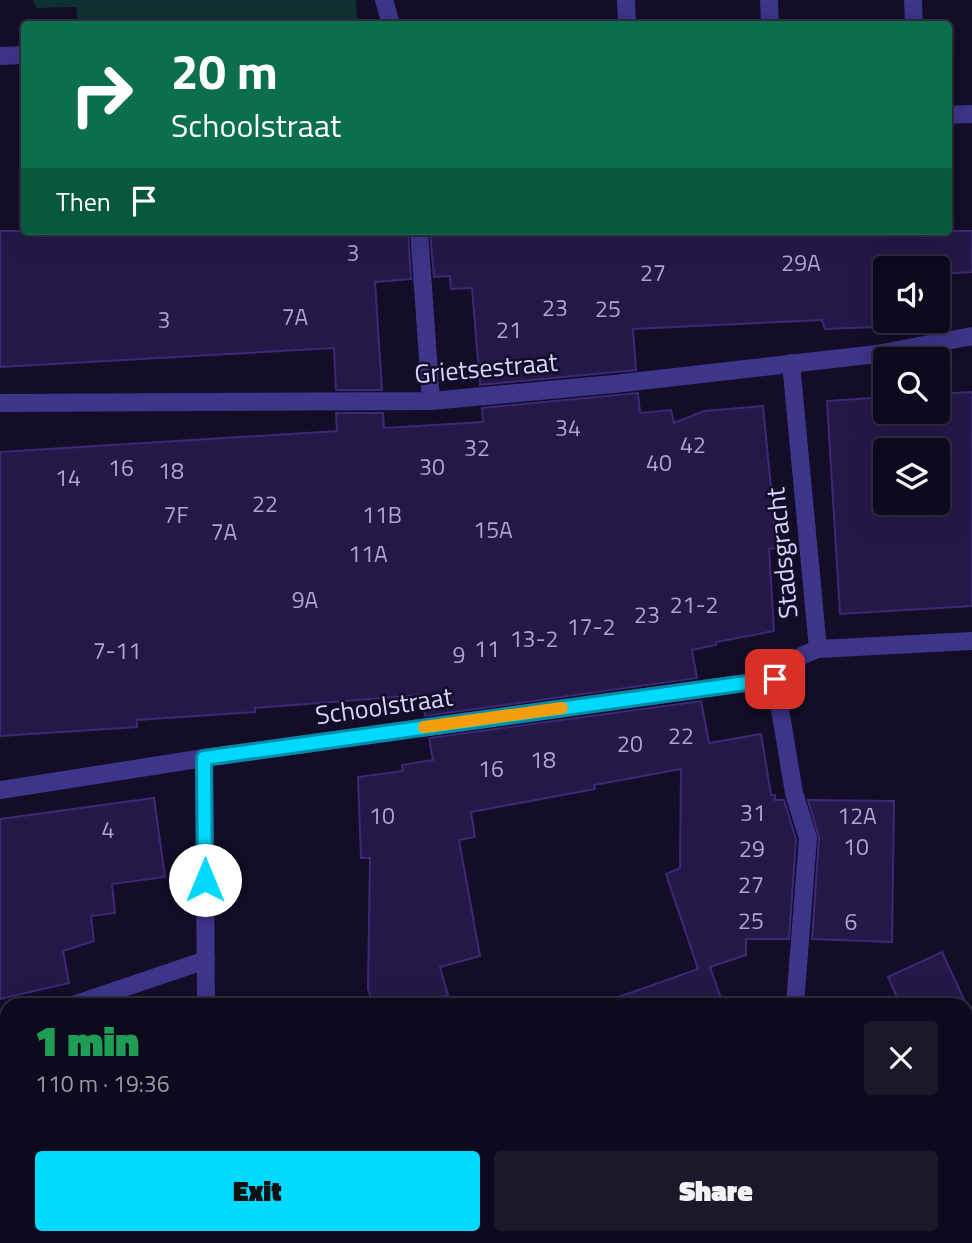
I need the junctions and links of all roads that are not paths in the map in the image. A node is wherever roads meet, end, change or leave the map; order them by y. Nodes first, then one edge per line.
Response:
1 (384, 0) edge
2 (625, 0) edge
3 (769, 0) edge
4 (914, 0) edge
5 (390, 21) edge
6 (627, 21) edge
7 (770, 21) edge
8 (914, 21) edge
9 (21, 55) edge
10 (0, 56) edge
11 (972, 114) edge
12 (952, 115) edge
13 (419, 235) edge
14 (972, 336) edge
15 (791, 363) junction
16 (431, 401) junction
17 (0, 403) edge
18 (972, 641) edge
19 (818, 649) junction
20 (775, 679) junction
21 (204, 758) junction
22 (0, 790) edge
23 (206, 960) junction
24 (94, 998) edge
25 (206, 998) edge
26 (795, 998) edge

1 - 5 street
2 - 6 street
3 - 7 street
4 - 8 street
9 - 10 street
11 - 12 street
13 - 16 street
14 - 15 street, Grietsestraat
15 - 16 street, Grietsestraat
15 - 19 street, Stadsgracht
16 - 17 street, Grietsestraat
18 - 19 street
19 - 20 street, Stadsgracht
20 - 21 street, Schoolstraat
20 - 26 street
21 - 22 street, Schoolstraat
21 - 23 street
23 - 24 street
23 - 25 street

